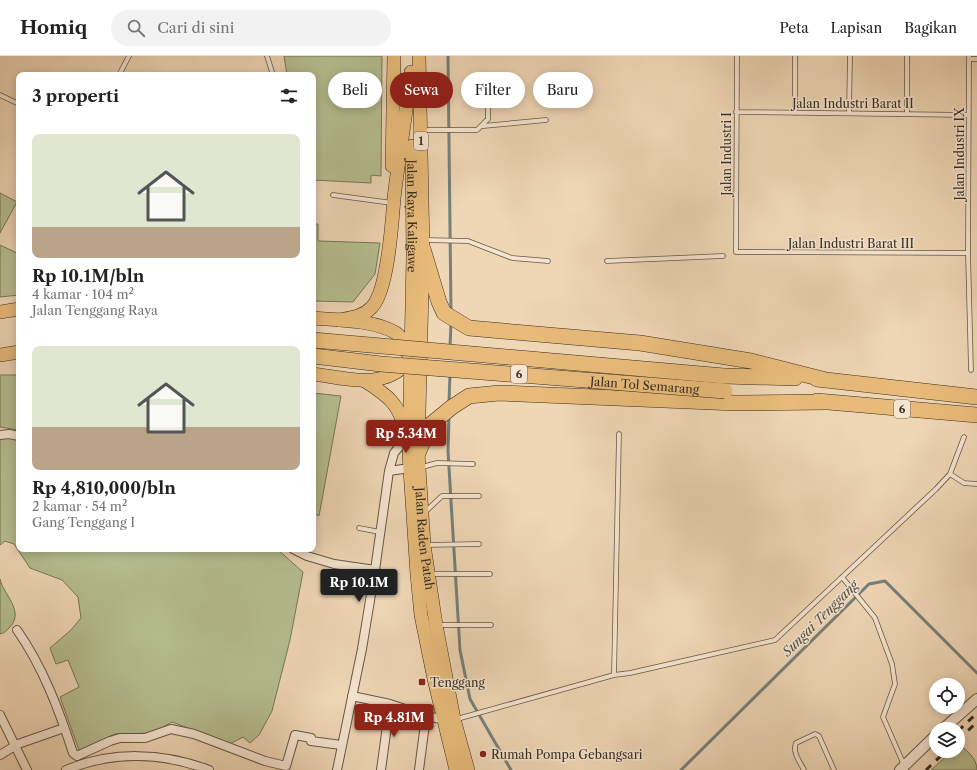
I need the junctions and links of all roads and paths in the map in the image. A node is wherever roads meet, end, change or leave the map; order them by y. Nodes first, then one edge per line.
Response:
1 (129, 56) edge
2 (267, 56) edge
3 (394, 56) edge
4 (411, 56) edge
5 (419, 56) edge
6 (427, 56) edge
7 (737, 56) edge
8 (795, 56) edge
9 (850, 56) edge
10 (907, 56) edge
11 (969, 58) edge
12 (977, 59) edge
13 (121, 72) edge
14 (272, 72) edge
15 (411, 72) edge
16 (0, 95) edge
17 (16, 103) edge
18 (406, 108) edge
19 (411, 108) edge
20 (488, 108) edge
21 (736, 112) junction
22 (795, 113) junction
23 (849, 113) junction
24 (907, 113) junction
25 (969, 114) junction
26 (546, 120) dead end
27 (483, 126) junction
28 (431, 130) junction
29 (333, 195) dead end
30 (394, 201) junction
31 (422, 226) junction
32 (427, 243) junction
33 (735, 252) joint
34 (968, 253) junction
35 (723, 256) dead end
36 (548, 261) dead end
37 (607, 261) dead end
38 (423, 303) junction
39 (16, 309) edge
40 (0, 312) edge
41 (316, 318) edge
42 (339, 320) junction
43 (316, 340) edge
44 (16, 352) edge
45 (0, 355) edge
46 (316, 356) edge
47 (410, 360) junction
48 (971, 370) dead end
49 (316, 374) edge
50 (826, 380) junction
51 (365, 381) junction
52 (977, 397) edge
53 (420, 401) junction
54 (826, 402) junction
55 (977, 415) edge
56 (405, 431) junction
57 (619, 434) dead end
58 (0, 435) edge
59 (16, 435) edge
60 (964, 437) dead end
61 (414, 461) junction
62 (473, 464) dead end
63 (389, 471) junction
64 (950, 474) junction
65 (977, 484) edge
66 (479, 496) dead end
67 (422, 516) junction
68 (359, 528) dead end
69 (380, 532) junction
70 (479, 544) dead end
71 (424, 545) junction
72 (299, 552) edge
73 (375, 570) junction
74 (433, 574) junction
75 (490, 574) dead end
76 (842, 577) junction
77 (440, 625) junction
78 (491, 625) dead end
79 (17, 630) dead end
80 (614, 675) junction
81 (352, 696) junction
82 (977, 699) edge
83 (390, 704) junction
84 (0, 715) edge
85 (426, 716) junction
86 (453, 719) junction
87 (951, 722) edge
88 (64, 728) junction
89 (929, 742) edge
90 (341, 745) junction
91 (15, 747) junction
92 (0, 755) edge
93 (902, 768) edge
94 (27, 770) edge
95 (66, 770) edge
96 (209, 770) edge
97 (337, 770) edge
98 (381, 770) edge
99 (419, 770) edge
100 (456, 770) edge
101 (468, 770) edge
102 (804, 770) edge
103 (834, 770) edge

1 - 13 lane
2 - 14 lane
3 - 30 highway
4 - 15 highway, 1
5 - 31 highway, 1
6 - 28 highway
7 - 21 lane, Jalan Industri I
8 - 22 lane
9 - 23 lane
10 - 24 lane
11 - 12 lane
11 - 25 lane, Jalan Industri IX
16 - 17 lane
18 - 30 highway, 1
19 - 47 highway, Jalan Raya Kaligawe
20 - 27 lane
21 - 22 lane, Jalan Industri Barat II
21 - 33 lane, Jalan Industri I
22 - 23 lane, Jalan Industri Barat II
23 - 24 lane, Jalan Industri Barat II
24 - 25 lane, Jalan Industri Barat II
25 - 34 lane, Jalan Industri IX
26 - 27 lane
27 - 28 lane
28 - 31 highway
29 - 30 lane
30 - 42 highway, 1
31 - 32 highway, 1
32 - 36 lane
32 - 38 highway, 1
32 - 50 highway
33 - 34 lane, Jalan Industri Barat III
34 - 48 lane, Jalan Industri IX
35 - 37 lane
38 - 47 highway, 1
38 - 53 highway, Jalan Raden Patah
39 - 40 highway
41 - 42 highway, 1
42 - 47 highway
43 - 50 highway, Jalan Tol Semarang / 6, bridge
44 - 45 highway
46 - 54 highway, Jalan Tol Semarang / 6, bridge
47 - 51 highway
47 - 53 highway
47 - 61 highway, Jalan Raden Patah
49 - 51 highway
50 - 52 highway, Jalan Tol Semarang / 6
51 - 56 highway
53 - 61 highway, Jalan Raden Patah
54 - 55 highway, Jalan Tol Semarang / 6
54 - 61 highway
56 - 61 highway
56 - 63 street
57 - 80 lane
58 - 59 street
60 - 64 lane
61 - 62 lane
61 - 63 street
61 - 67 highway, Jalan Raden Patah
61 - 86 highway, Jalan Raden Patah
63 - 69 street
64 - 65 lane
64 - 76 lane
66 - 67 lane
67 - 71 highway, Jalan Raden Patah
68 - 69 lane
69 - 73 street
70 - 71 lane
71 - 74 highway, Jalan Raden Patah
72 - 73 street
73 - 81 street
74 - 75 lane
74 - 77 highway, Jalan Raden Patah
76 - 80 lane
76 - 93 lane
77 - 78 lane
77 - 86 highway, Jalan Raden Patah
79 - 88 street
80 - 86 lane
81 - 83 street
81 - 90 street
82 - 87 street
83 - 85 street
83 - 98 street
84 - 91 street
85 - 86 street
85 - 99 street
86 - 100 highway, Jalan Raden Patah
86 - 101 highway, Jalan Raden Patah
88 - 90 street
88 - 91 street
89 - 93 street
90 - 97 street
91 - 92 street
91 - 94 street
95 - 96 street
102 - 103 lane

